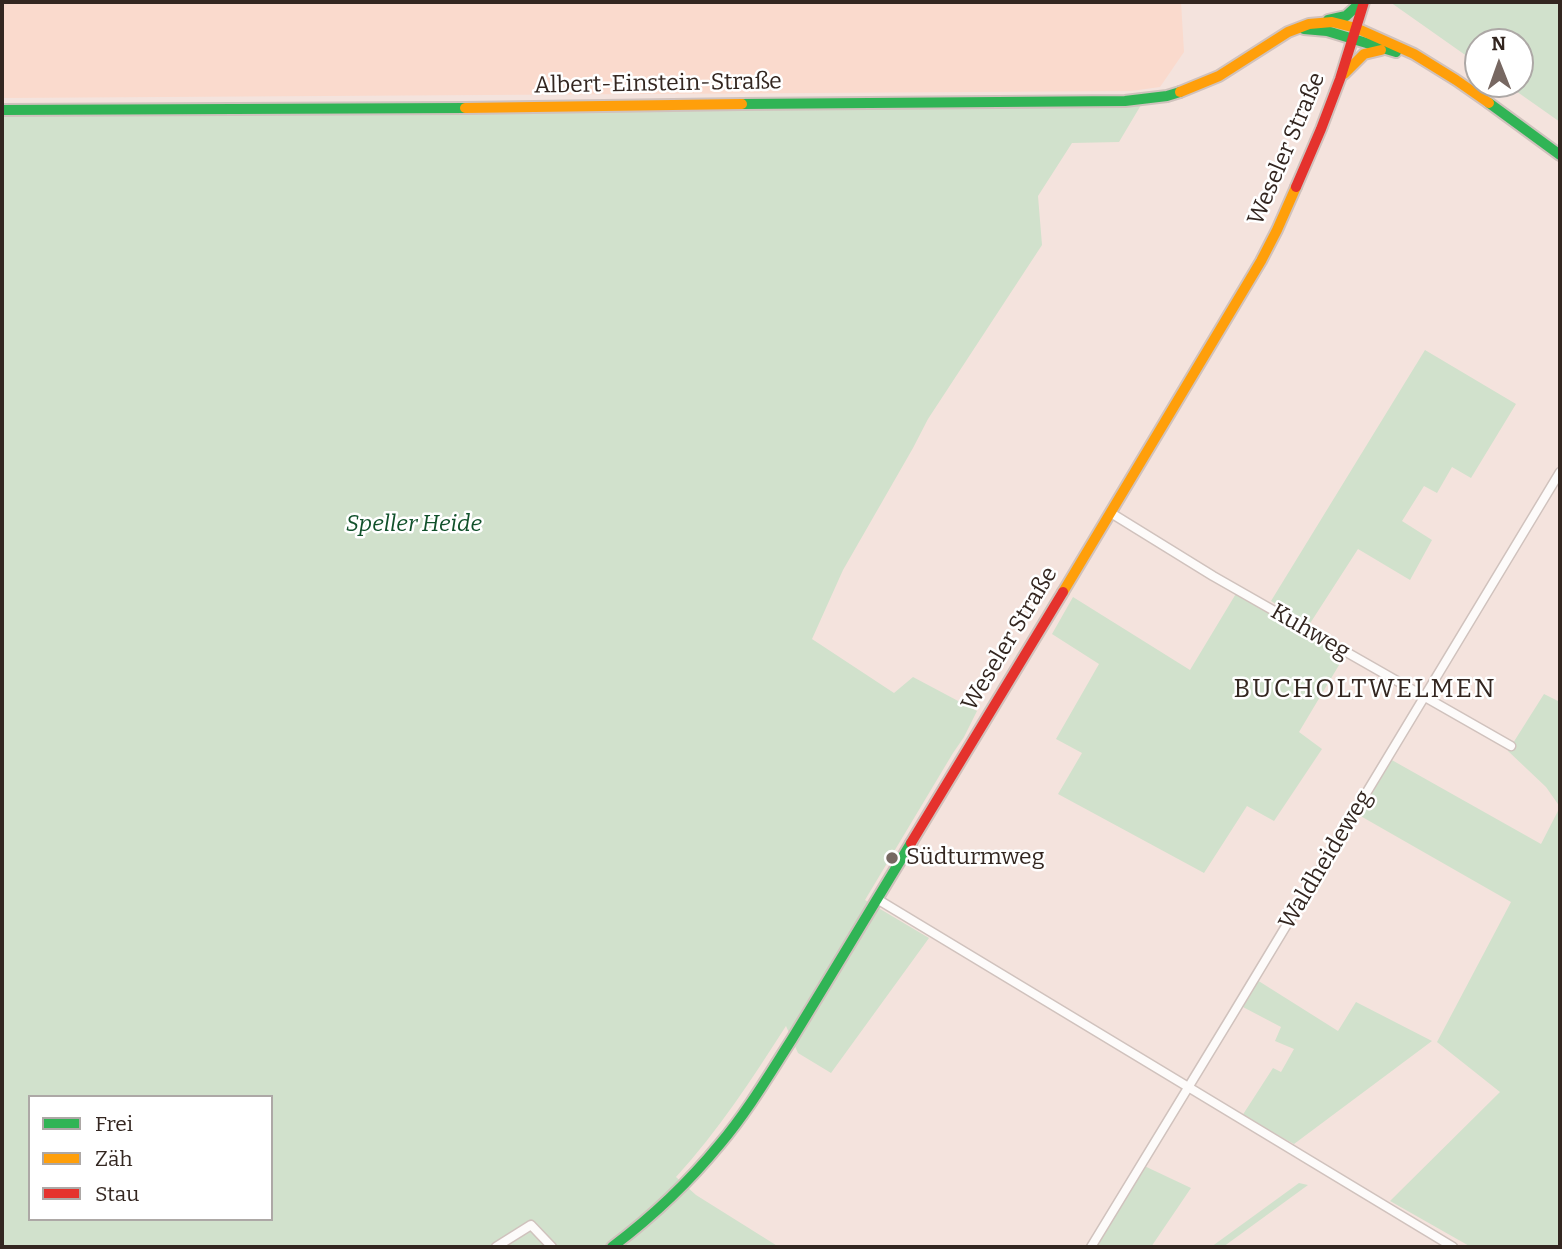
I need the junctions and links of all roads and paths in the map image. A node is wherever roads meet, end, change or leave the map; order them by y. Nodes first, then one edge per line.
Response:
1 (1363, 2) edge
2 (1318, 22) junction
3 (1298, 29) junction
4 (1354, 33) junction
5 (1390, 50) junction
6 (1435, 66) junction
7 (1339, 79) junction
8 (2, 110) edge
9 (1560, 155) edge
10 (1560, 472) edge
11 (1111, 513) junction
12 (1425, 699) junction
13 (1510, 747) dead end
14 (877, 899) junction
15 (1188, 1087) junction
16 (496, 1247) edge
17 (552, 1247) edge
18 (612, 1247) edge
19 (1091, 1247) edge
20 (1453, 1247) edge

1 - 2 main road
1 - 4 main road, Weseler Straße
2 - 3 main road, Albert-Einstein-Straße
2 - 4 main road, Albert-Einstein-Straße
3 - 4 main road
3 - 8 main road, Albert-Einstein-Straße
4 - 5 main road
4 - 6 main road
4 - 7 main road, Weseler Straße
5 - 6 main road
5 - 7 main road
6 - 9 main road
7 - 11 main road, Weseler Straße
10 - 12 street, Waldheideweg
11 - 12 street, Kuhweg
11 - 14 main road, Weseler Straße
12 - 13 street, Kuhweg
12 - 15 street, Waldheideweg
14 - 15 street
14 - 18 main road, Weseler Straße
15 - 19 street, Waldheideweg
15 - 20 street
16 - 17 street

